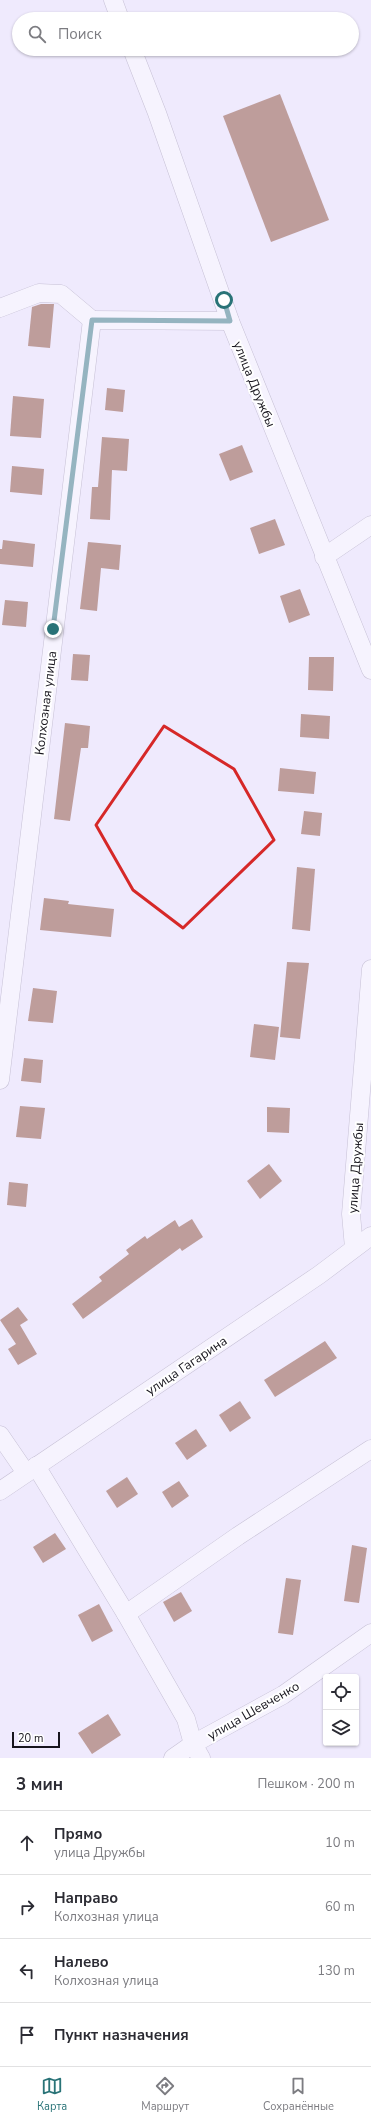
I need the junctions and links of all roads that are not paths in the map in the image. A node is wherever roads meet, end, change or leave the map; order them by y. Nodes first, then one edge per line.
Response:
1 (113, 0) edge
2 (117, 12) edge
3 (135, 56) edge
4 (0, 308) edge
5 (92, 320) junction
6 (230, 321) junction
7 (371, 525) edge
8 (324, 557) junction
9 (371, 670) edge
10 (371, 969) edge
11 (0, 1080) edge
12 (371, 1236) edge
13 (354, 1248) junction
14 (0, 1435) edge
15 (371, 1449) edge
16 (31, 1470) junction
17 (0, 1491) edge
18 (126, 1614) junction
19 (371, 1633) edge
20 (197, 1751) edge
21 (173, 1758) edge

1 - 2 street
3 - 6 street, улица Дружбы
4 - 5 street
5 - 6 street
5 - 11 street, Колхозная улица
6 - 8 street, улица Дружбы
7 - 8 street
8 - 9 street, улица Дружбы
10 - 13 street, улица Дружбы
12 - 13 street, улица Гагарина
13 - 16 street, улица Гагарина
14 - 16 street
15 - 18 street
16 - 17 street, улица Гагарина
16 - 18 street
18 - 20 street
19 - 20 street, улица Шевченко
20 - 21 street, улица Шевченко

